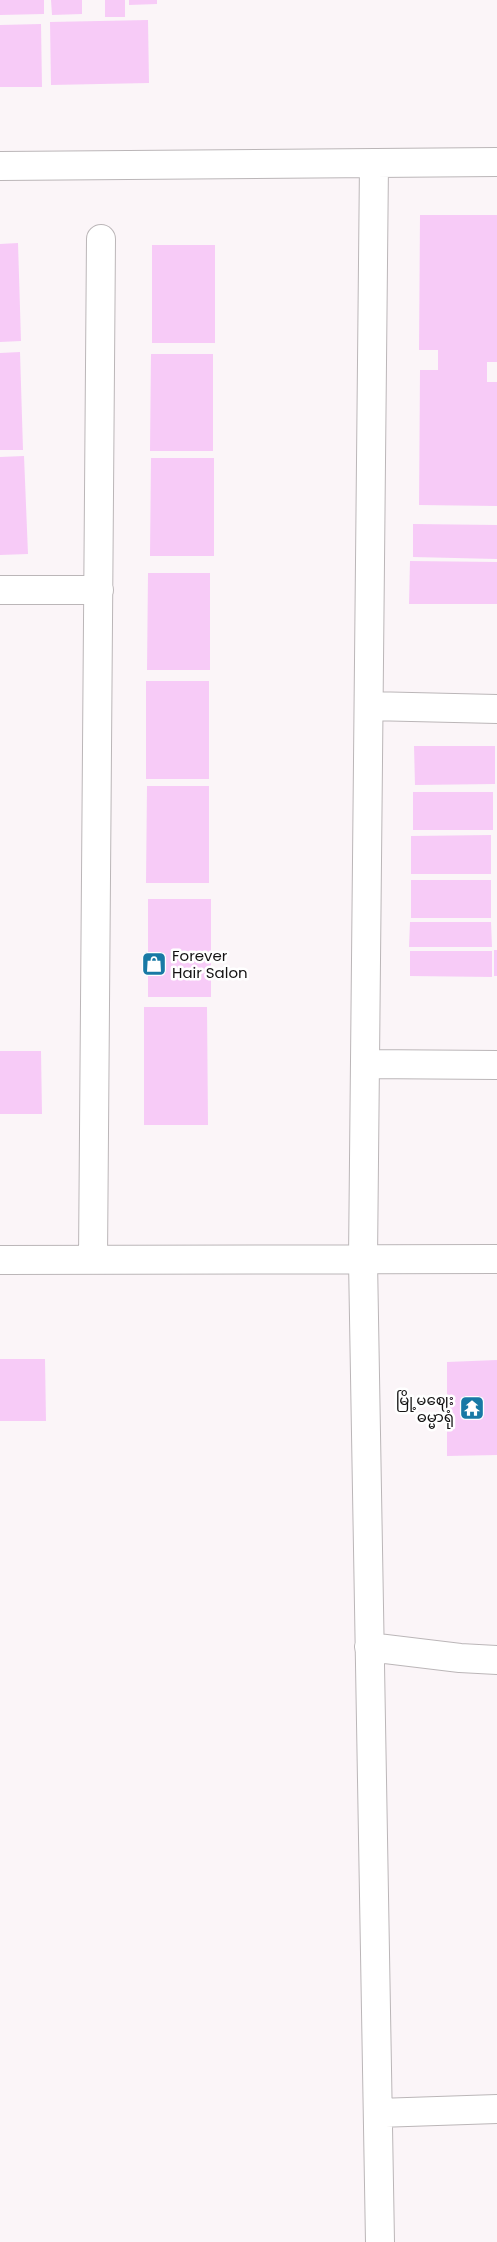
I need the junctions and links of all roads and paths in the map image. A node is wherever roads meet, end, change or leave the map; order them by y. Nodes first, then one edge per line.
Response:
1 (497, 162) edge
2 (374, 163) junction
3 (0, 166) edge
4 (101, 239) dead end
5 (0, 590) edge
6 (98, 590) junction
7 (369, 706) junction
8 (497, 709) edge
9 (365, 1064) junction
10 (497, 1065) edge
11 (497, 1259) edge
12 (0, 1260) edge
13 (93, 1260) junction
14 (363, 1260) junction
15 (370, 1647) junction
16 (497, 1660) edge
17 (497, 2109) edge
18 (378, 2113) junction
19 (380, 2242) edge

1 - 2 street
2 - 3 street
2 - 7 street
4 - 6 street
5 - 6 street
6 - 13 street
7 - 8 street
7 - 9 street
9 - 10 street
9 - 14 street
11 - 14 street
12 - 13 street
13 - 14 street
14 - 15 street
15 - 16 street
15 - 18 street
17 - 18 street
18 - 19 street

